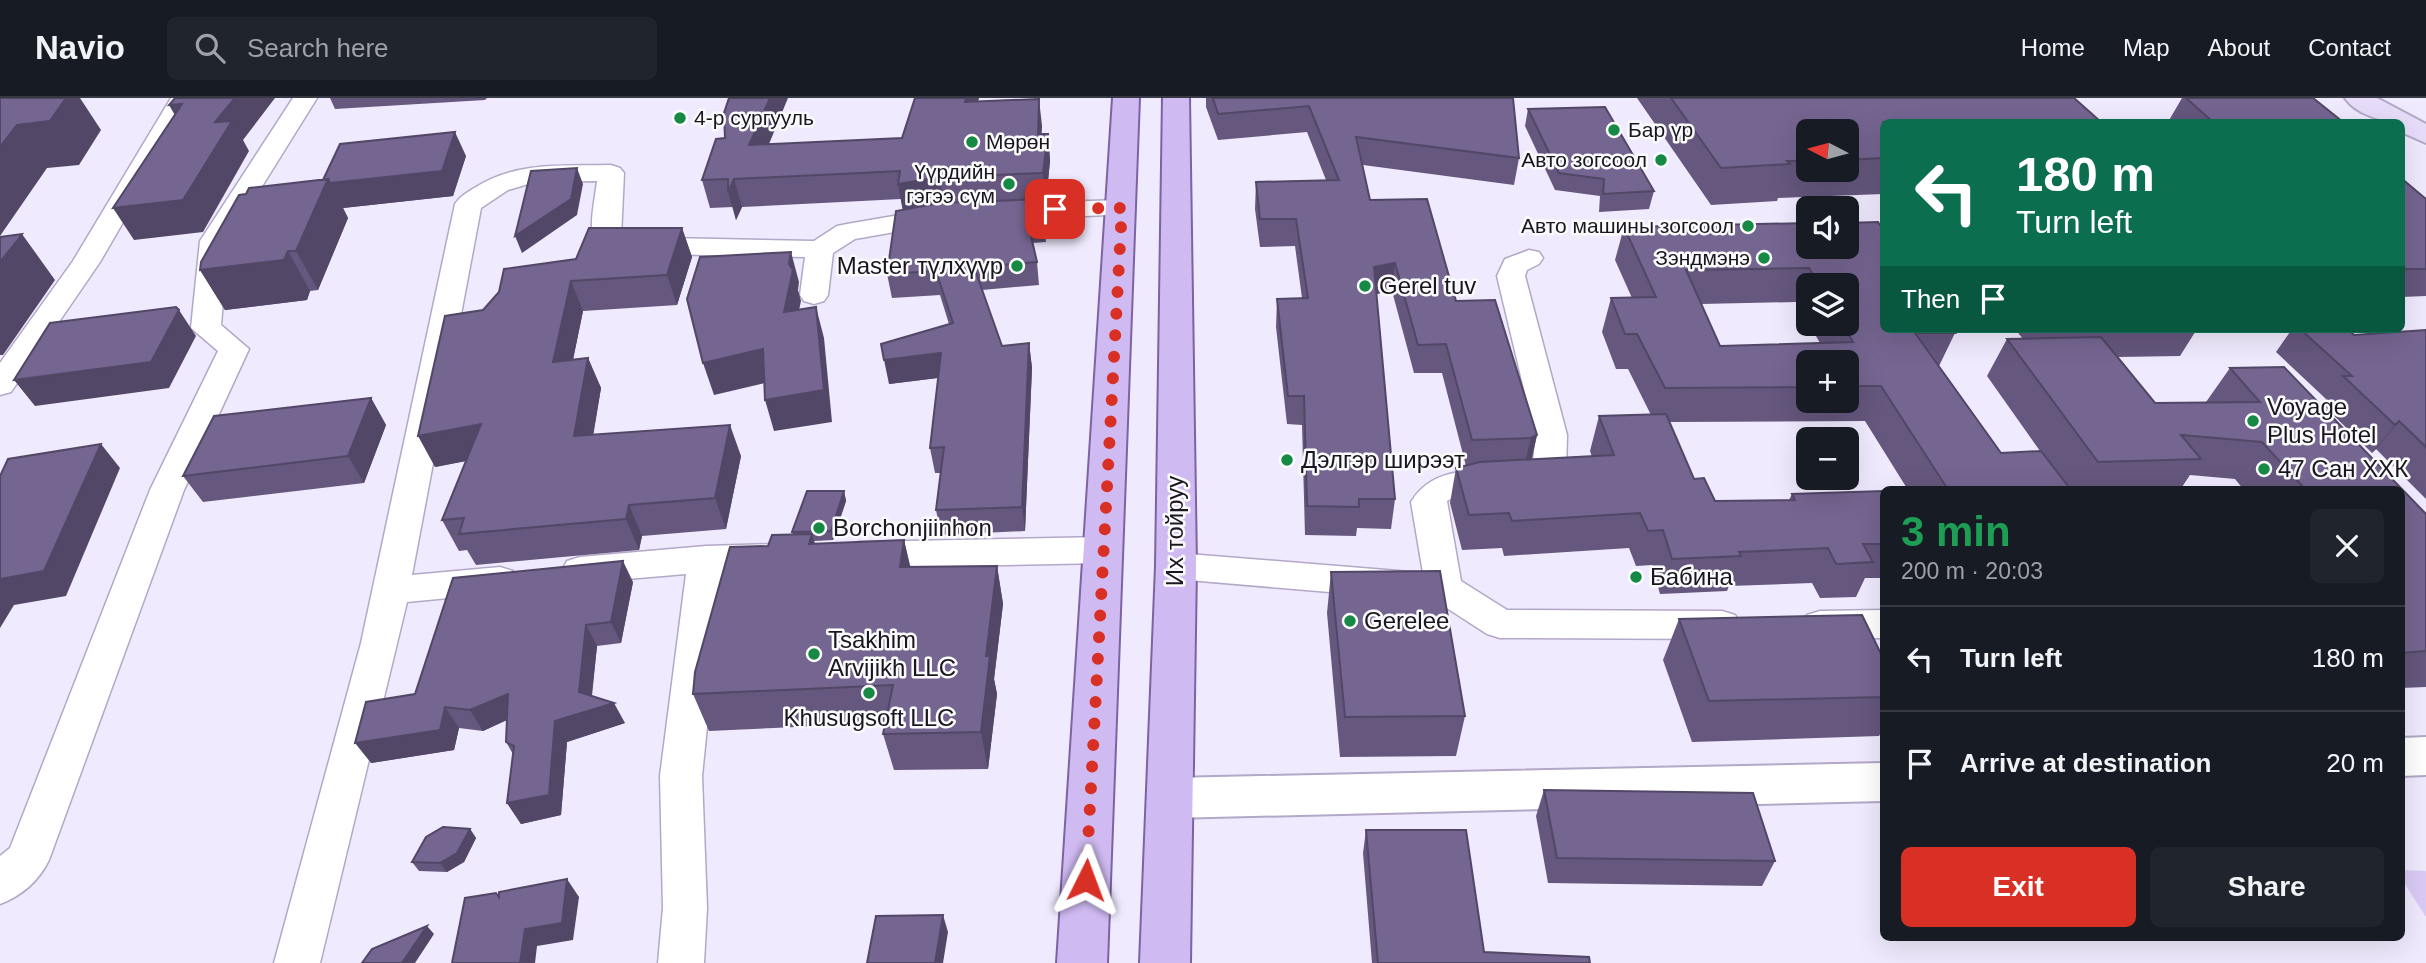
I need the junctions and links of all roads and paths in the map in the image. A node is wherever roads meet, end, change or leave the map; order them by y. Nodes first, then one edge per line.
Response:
1 (183, 98) edge
2 (304, 98) edge
3 (1126, 98) edge
4 (1176, 98) edge
5 (2358, 98) edge
6 (2397, 119) edge
7 (2405, 124) edge
8 (2426, 135) edge
9 (1122, 208) junction
10 (820, 249) junction
11 (1529, 258) dead end
12 (814, 295) dead end
13 (0, 385) edge
14 (1104, 551) junction
15 (706, 559) junction
16 (1175, 566) junction
17 (1444, 588) junction
18 (391, 590) junction
19 (1880, 624) edge
20 (2426, 756) edge
21 (2405, 757) edge
22 (1880, 782) edge
23 (1171, 799) junction
24 (0, 884) edge
25 (298, 963) edge
26 (681, 963) edge
27 (1082, 963) edge
28 (1165, 963) edge

1 - 13 street
2 - 24 street
3 - 9 main road
4 - 16 main road, Их тойруу
5 - 6 main road
7 - 8 main road
9 - 10 street
9 - 14 main road
10 - 12 street
10 - 18 street
11 - 17 street
14 - 15 street
14 - 27 main road
15 - 18 street
15 - 26 street
16 - 17 street
16 - 23 main road, Их тойруу
17 - 19 street
18 - 25 street
20 - 21 street
22 - 23 street
23 - 28 main road, Их тойруу

